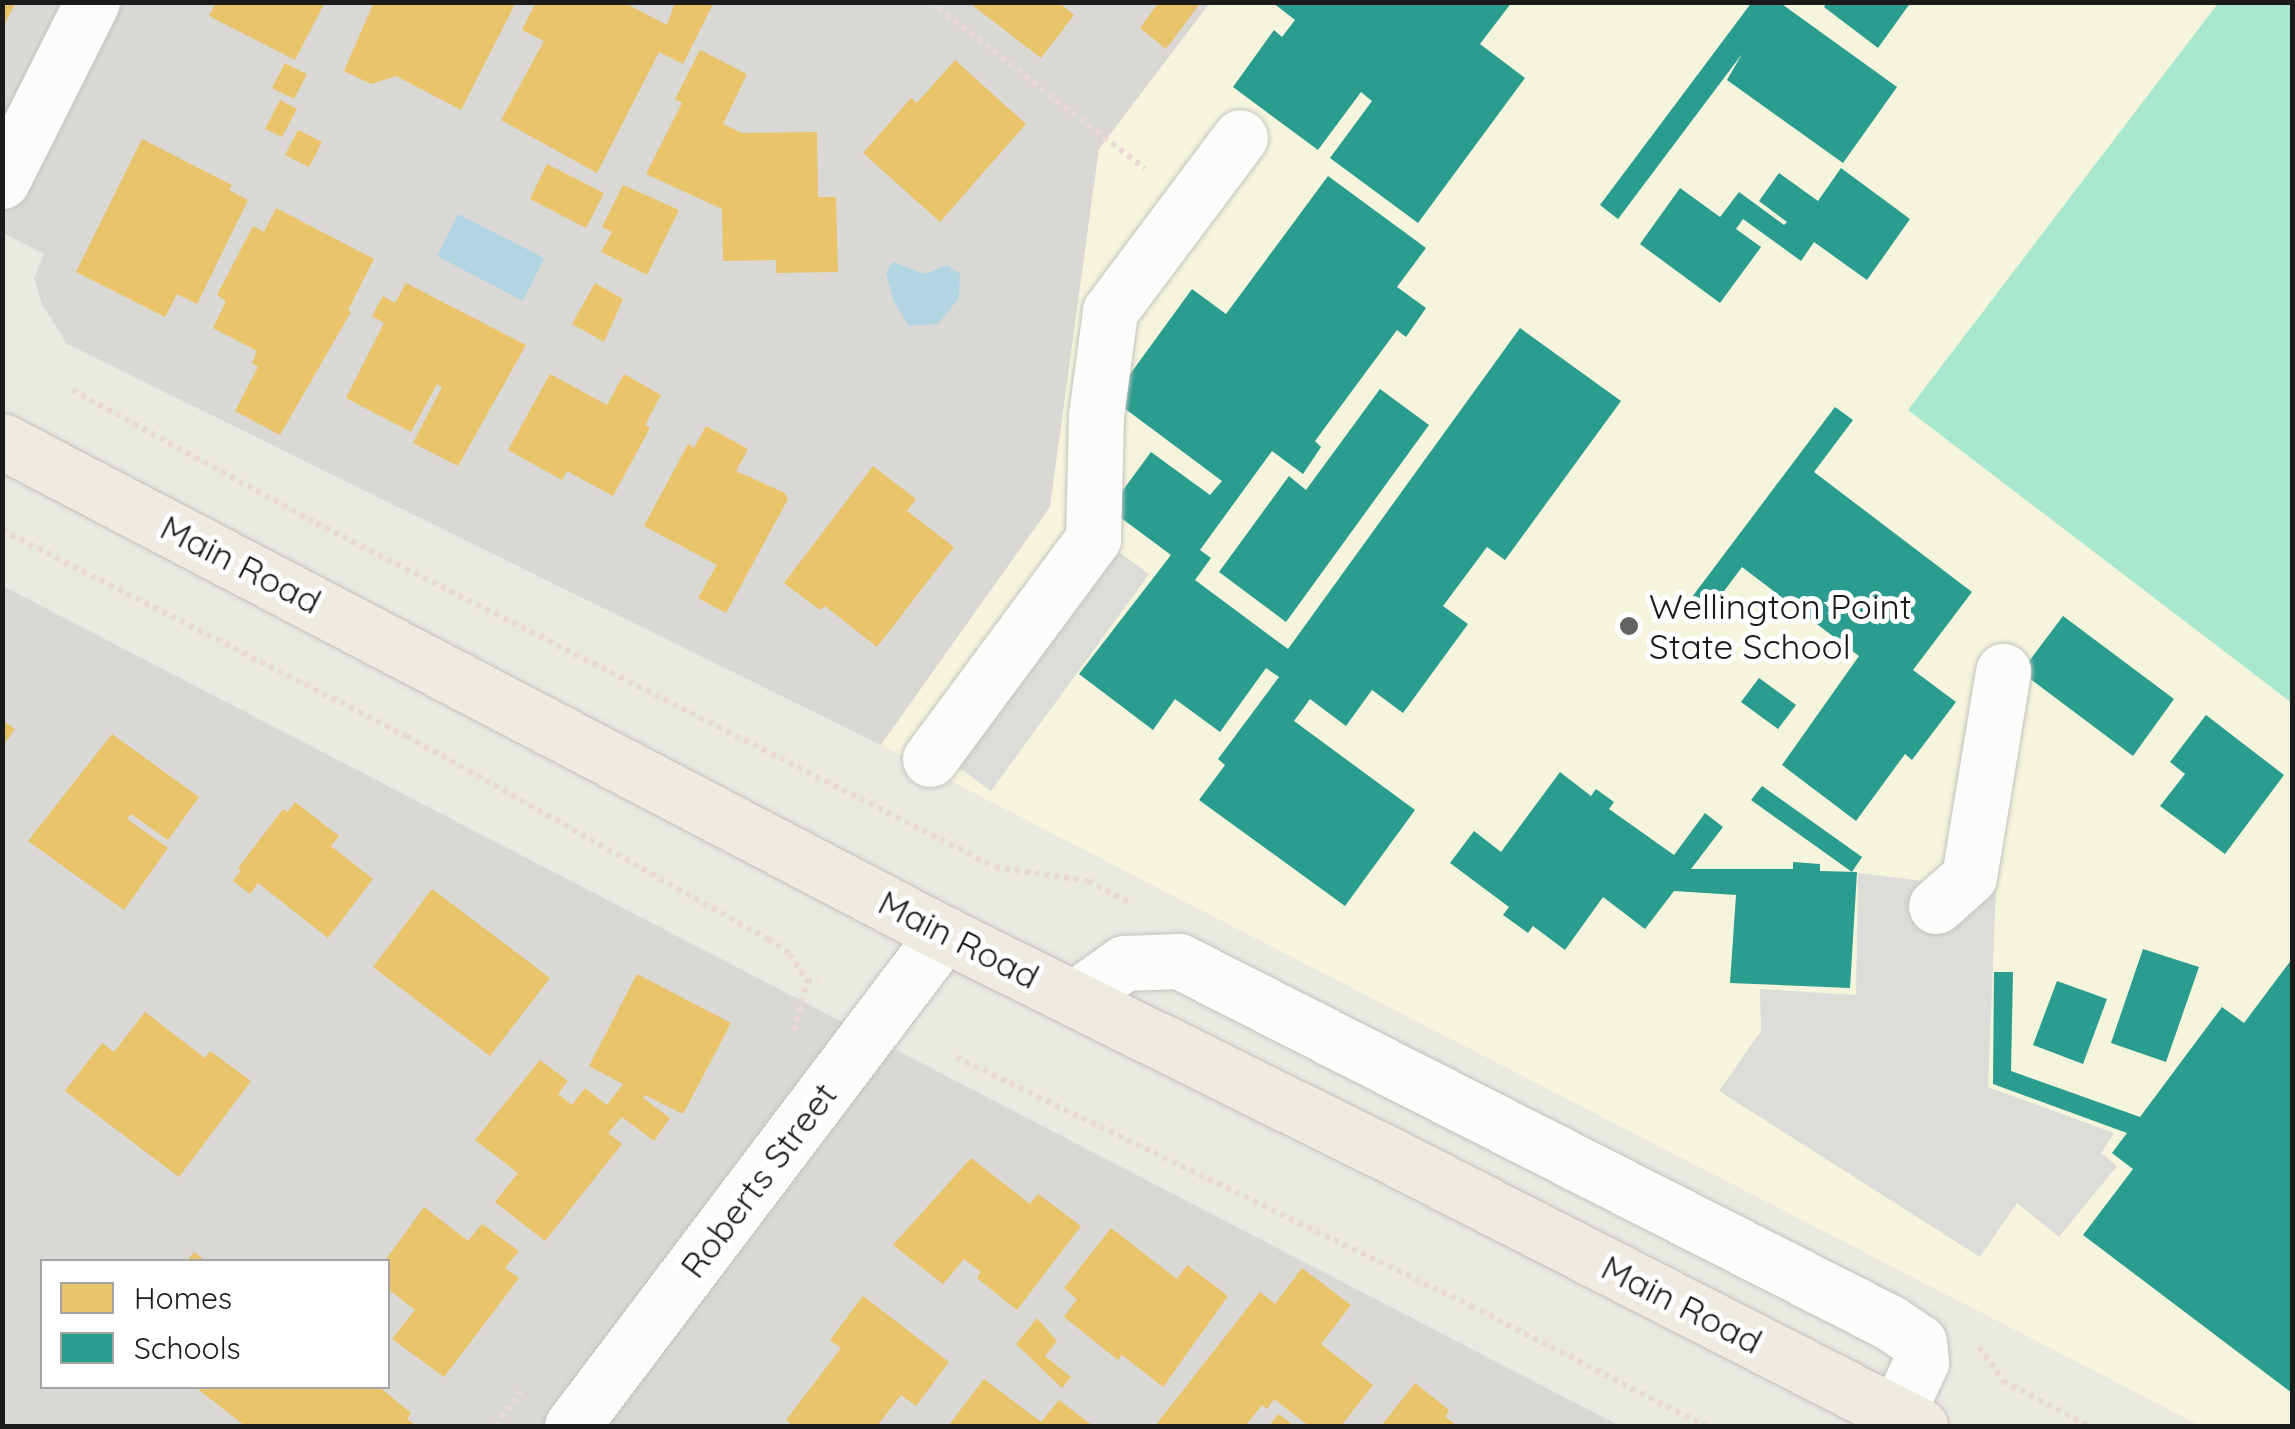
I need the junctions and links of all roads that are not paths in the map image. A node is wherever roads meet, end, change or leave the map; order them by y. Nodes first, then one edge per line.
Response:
1 (92, 2) edge
2 (1240, 137) dead end
3 (2, 181) edge
4 (2, 442) edge
5 (2003, 672) dead end
6 (930, 759) dead end
7 (1936, 906) dead end
8 (944, 934) junction
9 (1075, 998) junction
10 (1909, 1420) edge
11 (572, 1426) edge

1 - 3 street
2 - 6 street
4 - 8 main road, Main Road
5 - 7 street
8 - 9 main road, Main Road
8 - 11 street, Roberts Street
9 - 10 main road, Main Road
9 - 10 street

